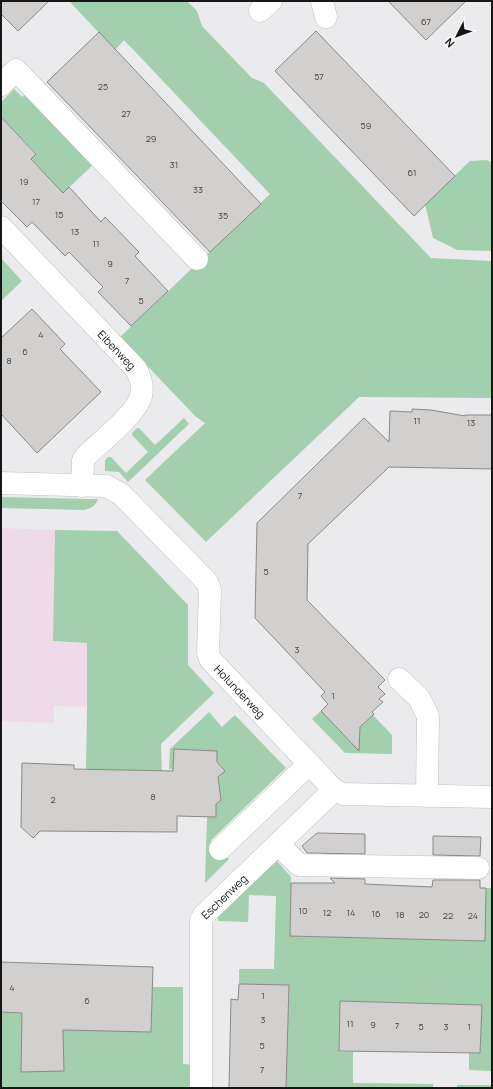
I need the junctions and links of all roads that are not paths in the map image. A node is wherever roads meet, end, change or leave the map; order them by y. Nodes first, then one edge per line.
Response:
1 (1, 85) edge
2 (1, 227) edge
3 (197, 259) dead end
4 (1, 483) edge
5 (82, 486) junction
6 (399, 679) dead end
7 (309, 764) junction
8 (334, 790) junction
9 (427, 796) junction
10 (492, 797) edge
11 (278, 844) junction
12 (220, 849) dead end
13 (478, 868) dead end
14 (201, 1088) edge

1 - 3 street
2 - 5 street, Eibenweg
4 - 5 street, Holunderweg
5 - 7 street, Holunderweg
6 - 9 street
7 - 8 street, Holunderweg
7 - 12 street
8 - 9 street
8 - 11 street, Eschenweg
9 - 10 street
11 - 13 street
11 - 14 street, Eschenweg

